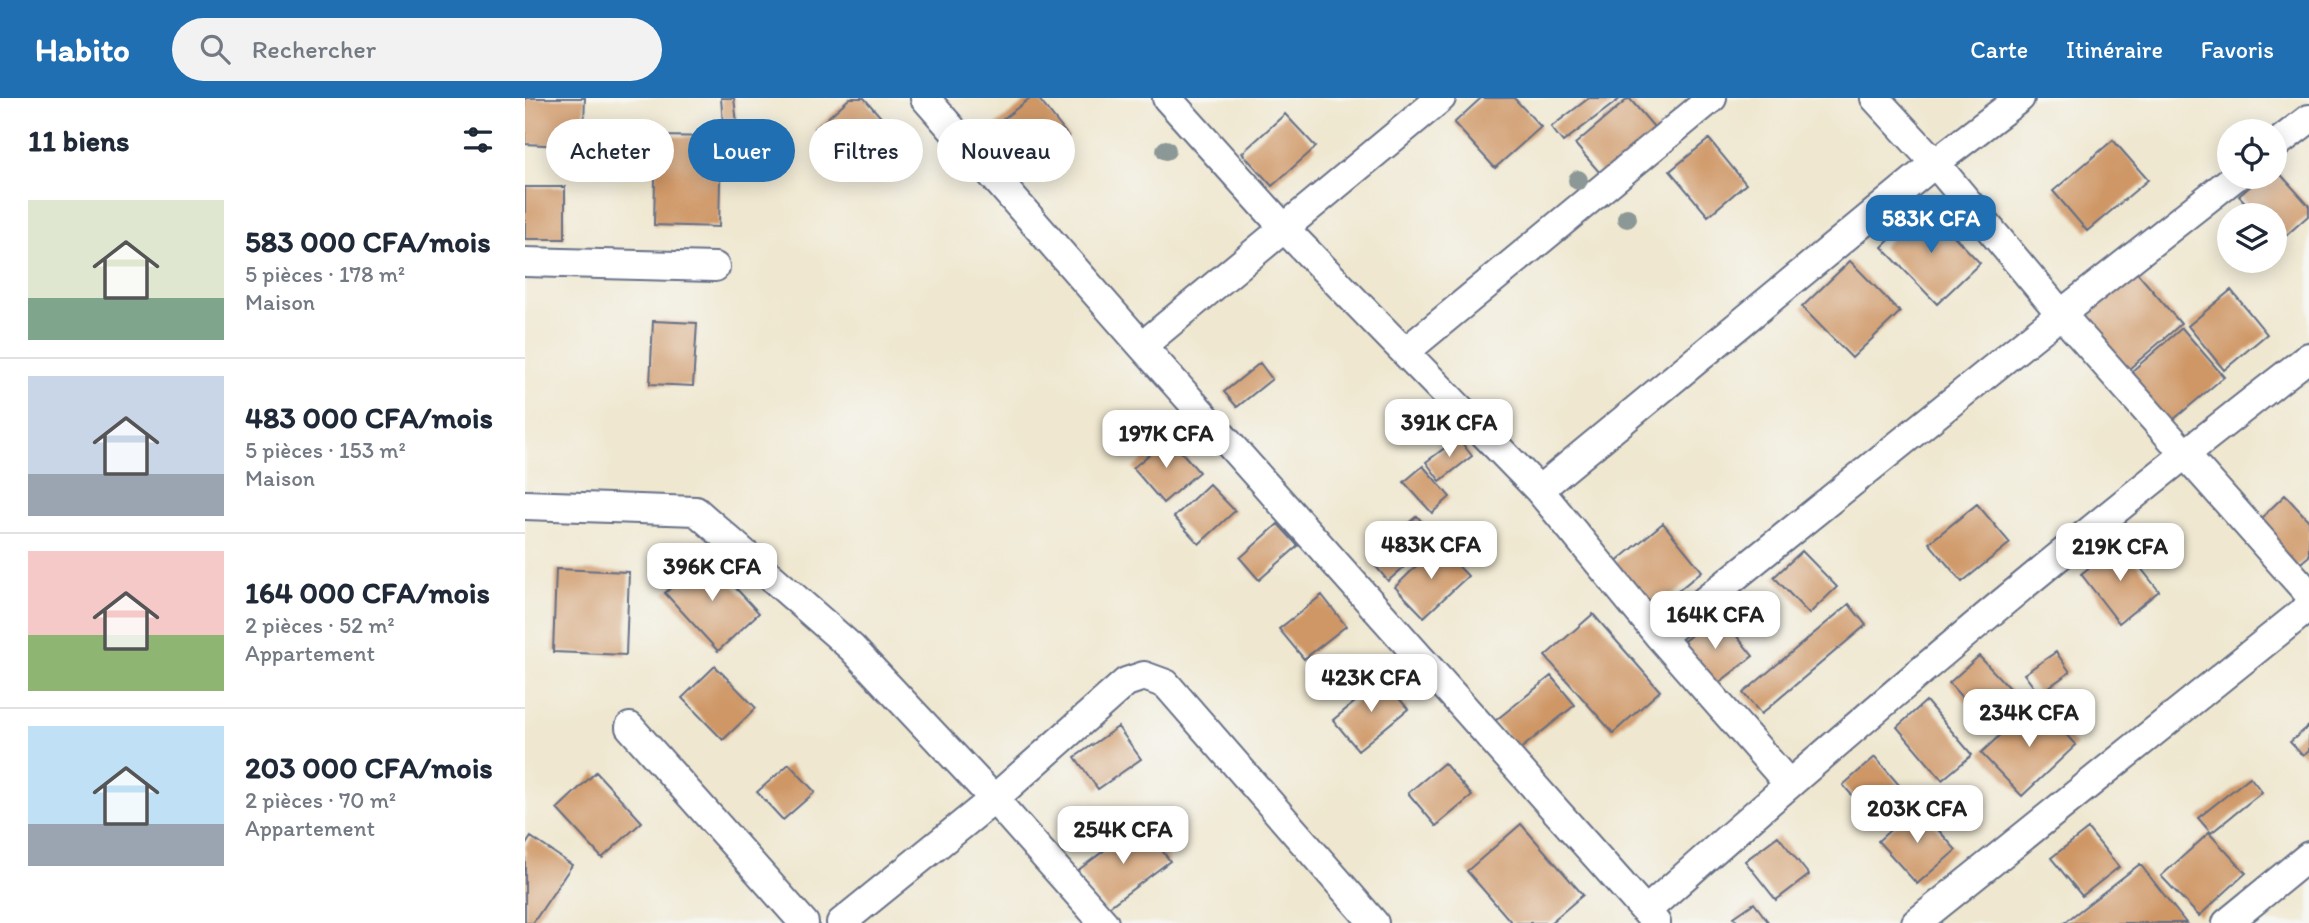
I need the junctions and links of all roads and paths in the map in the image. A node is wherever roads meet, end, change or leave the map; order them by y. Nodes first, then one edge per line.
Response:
1 (925, 98) edge
2 (1167, 98) edge
3 (1712, 98) edge
4 (1875, 98) edge
5 (2020, 98) edge
6 (1434, 100) edge
7 (2309, 119) edge
8 (2287, 136) edge
9 (1935, 163) junction
10 (2220, 189) edge
11 (1284, 228) junction
12 (525, 262) edge
13 (715, 267) dead end
14 (2060, 314) junction
15 (1142, 346) junction
16 (1405, 352) junction
17 (2309, 357) edge
18 (2183, 454) junction
19 (1539, 490) junction
20 (525, 506) edge
21 (2309, 594) edge
22 (2309, 607) edge
23 (1660, 637) junction
24 (630, 727) dead end
25 (1788, 783) junction
26 (994, 799) junction
27 (2309, 856) edge
28 (1651, 917) edge
29 (804, 923) edge
30 (841, 923) edge
31 (1104, 923) edge
32 (1374, 923) edge
33 (1916, 923) edge
34 (2227, 923) edge

1 - 15 street
2 - 11 street
3 - 16 street
4 - 9 street
5 - 9 street
6 - 11 street
7 - 8 street
9 - 14 street
9 - 19 street
10 - 14 street
11 - 15 street
11 - 16 street
12 - 13 street
14 - 18 street
14 - 23 street
15 - 28 street
16 - 19 street
17 - 18 street
18 - 21 street
18 - 25 street
19 - 23 street
20 - 26 street
22 - 33 street
23 - 25 street
24 - 29 street
25 - 28 street
26 - 30 street
26 - 31 street
26 - 32 street
27 - 34 street

